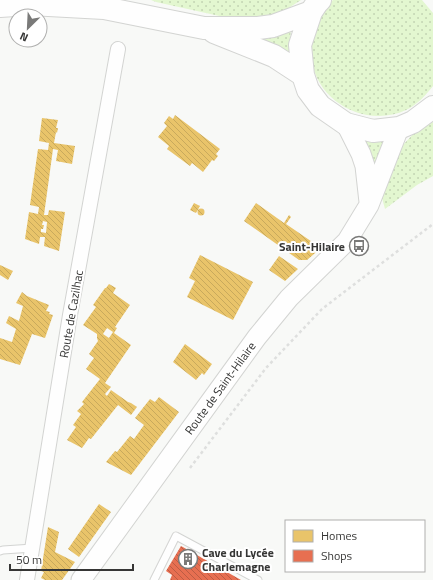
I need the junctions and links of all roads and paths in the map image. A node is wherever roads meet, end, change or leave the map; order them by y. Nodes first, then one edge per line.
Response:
1 (0, 6) edge
2 (316, 6) edge
3 (204, 28) junction
4 (118, 49) dead end
5 (303, 75) junction
6 (432, 109) edge
7 (346, 124) junction
8 (399, 128) junction
9 (369, 205) junction
10 (433, 224) edge
11 (190, 468) dead end
12 (33, 548) junction
13 (0, 551) edge
14 (27, 580) edge
15 (81, 580) edge
16 (154, 580) edge
17 (258, 580) edge

1 - 3 main road
2 - 3 main road
2 - 5 main road
3 - 5 main road
4 - 12 street, Route de Cazilhac
5 - 7 main road
6 - 8 main road
7 - 8 main road
7 - 9 main road
8 - 9 main road, Route de Saint-Hilaire
9 - 15 main road, Route de Saint-Hilaire
10 - 11 path
12 - 13 lane
12 - 14 street, Route de Cazilhac
16 - 17 lane

